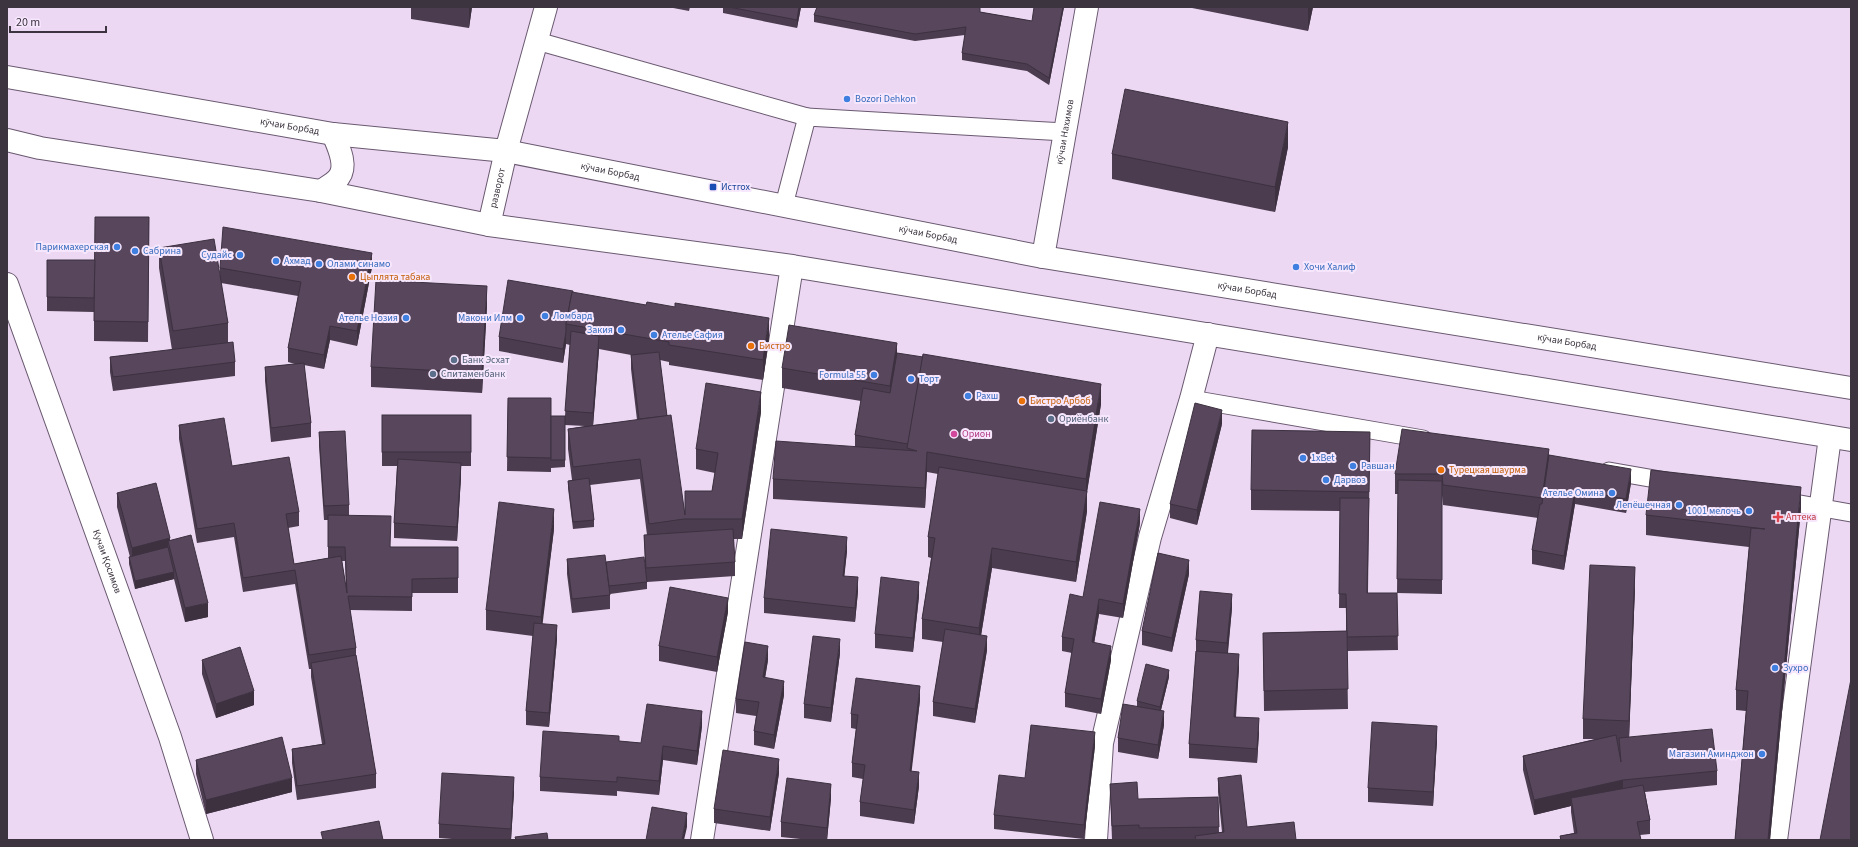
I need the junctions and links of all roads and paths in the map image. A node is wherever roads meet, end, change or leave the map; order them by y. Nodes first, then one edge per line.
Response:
1 (546, 7) edge
2 (1086, 7) edge
3 (537, 41) junction
4 (7, 77) edge
5 (807, 117) junction
6 (1065, 132) junction
7 (334, 134) junction
8 (7, 140) edge
9 (40, 148) junction
10 (506, 151) junction
11 (7, 152) edge
12 (322, 191) junction
13 (784, 205) junction
14 (489, 225) junction
15 (1043, 257) junction
16 (792, 266) junction
17 (7, 284) edge
18 (1208, 334) junction
19 (1851, 388) edge
20 (1191, 399) junction
21 (1841, 439) edge
22 (1442, 442) edge
23 (1592, 468) edge
24 (1686, 484) edge
25 (1765, 498) edge
26 (1820, 508) junction
27 (1851, 513) edge
28 (202, 840) edge
29 (702, 840) edge
30 (1096, 840) edge
31 (1776, 840) edge

1 - 3 main road, разворот
2 - 6 main road, кӯчаи Нахимов
3 - 5 lane
3 - 10 main road, разворот
4 - 7 main road, кӯчаи Борбад
5 - 6 lane
5 - 13 lane
6 - 15 main road, кӯчаи Нахимов
7 - 10 main road, кӯчаи Борбад
7 - 12 main road
8 - 9 main road
9 - 11 main road
9 - 12 main road
10 - 13 main road, кӯчаи Борбад
10 - 14 main road, разворот
12 - 14 main road
13 - 15 main road, кӯчаи Борбад
14 - 16 main road
15 - 19 main road, кӯчаи Борбад
16 - 18 main road
16 - 29 main road
17 - 28 main road, Кучаи Қосимов
18 - 20 main road
18 - 21 main road
20 - 22 lane
20 - 30 main road
21 - 26 main road
23 - 24 lane
25 - 26 lane
26 - 27 lane
26 - 31 main road

